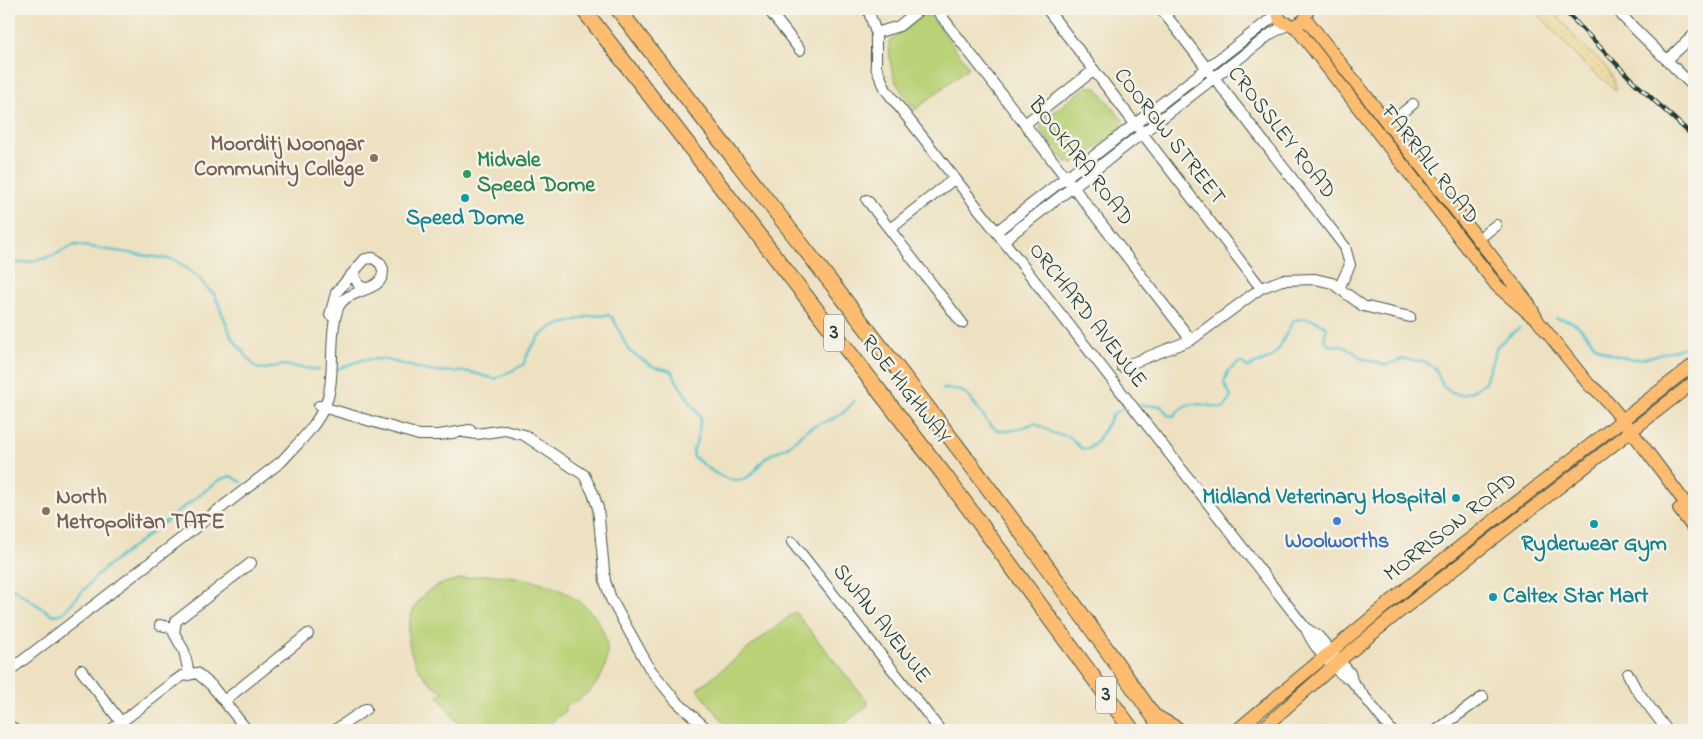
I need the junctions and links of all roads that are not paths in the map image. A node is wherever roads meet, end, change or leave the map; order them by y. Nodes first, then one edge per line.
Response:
1 (583, 9) edge
2 (618, 9) edge
3 (768, 9) edge
4 (920, 9) edge
5 (936, 9) edge
6 (1047, 9) edge
7 (1161, 9) edge
8 (1617, 9) edge
9 (866, 10) edge
10 (1277, 11) edge
11 (1299, 20) edge
12 (876, 33) junction
13 (1694, 35) edge
14 (1245, 39) junction
15 (1315, 40) junction
16 (1252, 48) junction
17 (800, 50) dead end
18 (1666, 60) junction
19 (1207, 69) junction
20 (1094, 70) junction
21 (1214, 78) junction
22 (1694, 87) edge
23 (1172, 96) junction
24 (1413, 104) dead end
25 (1180, 105) junction
26 (1026, 123) junction
27 (1136, 124) junction
28 (1388, 125) junction
29 (1143, 133) junction
30 (1103, 150) junction
31 (1109, 159) junction
32 (1068, 177) junction
33 (1421, 178) junction
34 (954, 179) junction
35 (1075, 186) junction
36 (867, 200) dead end
37 (1448, 212) junction
38 (1496, 225) dead end
39 (890, 229) junction
40 (1000, 235) junction
41 (1477, 240) junction
42 (1481, 255) junction
43 (353, 273) junction
44 (1340, 286) junction
45 (366, 288) junction
46 (1261, 288) junction
47 (1410, 317) dead end
48 (962, 323) dead end
49 (1191, 340) junction
50 (1694, 364) edge
51 (1122, 367) dead end
52 (1692, 387) edge
53 (322, 404) junction
54 (1619, 424) junction
55 (1627, 435) junction
56 (1694, 515) edge
57 (1694, 529) edge
58 (792, 542) dead end
59 (250, 563) dead end
60 (160, 625) dead end
61 (174, 628) junction
62 (308, 634) dead end
63 (1332, 658) junction
64 (81, 670) dead end
65 (9, 671) edge
66 (189, 674) junction
67 (1628, 674) dead end
68 (1482, 697) dead end
69 (224, 701) junction
70 (366, 709) dead end
71 (1154, 716) junction
72 (121, 722) junction
73 (9, 724) edge
74 (15, 730) edge
75 (111, 730) edge
76 (247, 730) edge
77 (335, 730) edge
78 (708, 730) edge
79 (940, 730) edge
80 (1132, 730) edge
81 (1163, 730) edge
82 (1178, 730) edge
83 (1237, 730) edge
84 (1261, 730) edge
85 (1391, 730) edge
86 (1437, 730) edge
87 (1668, 730) edge

1 - 80 highway, ROE HIGHWAY / 3
2 - 71 highway, ROE HIGHWAY / 3
3 - 17 street
4 - 12 street
5 - 26 street, BOOKARA ROAD
6 - 20 street, COOROW STREET
7 - 19 street, CROSSLEY ROAD
8 - 18 street
9 - 12 street, ORCHARD AVENUE
10 - 11 main road, FARRALL ROAD
10 - 14 street
11 - 15 main road, FARRALL ROAD
11 - 16 street
12 - 34 street, ORCHARD AVENUE
13 - 18 street
14 - 16 street
14 - 19 street
15 - 28 main road, FARRALL ROAD
15 - 33 main road, FARRALL ROAD
16 - 21 street
18 - 22 street
19 - 21 street, CROSSLEY ROAD
19 - 23 street
20 - 26 street
20 - 27 street, COOROW STREET
21 - 25 street
21 - 44 street, CROSSLEY ROAD
23 - 25 street
23 - 27 street
24 - 28 street
25 - 29 street
26 - 32 street, BOOKARA ROAD
27 - 29 street, COOROW STREET
27 - 30 street
28 - 33 main road, FARRALL ROAD
29 - 31 street
29 - 46 street, COOROW STREET
30 - 31 street
30 - 32 street
31 - 35 street
32 - 35 street, BOOKARA ROAD
32 - 40 street
33 - 37 main road, FARRALL ROAD
34 - 39 street
34 - 40 street, ORCHARD AVENUE
35 - 40 street
35 - 49 street, BOOKARA ROAD
36 - 39 street
37 - 41 main road, FARRALL ROAD
37 - 42 main road, FARRALL ROAD
38 - 41 street
39 - 48 street
40 - 63 street, ORCHARD AVENUE
41 - 42 main road, FARRALL ROAD
42 - 54 main road, FARRALL ROAD
43 - 45 street
43 - 45 street
43 - 53 street
44 - 46 street
44 - 47 street
45 - 53 street
46 - 49 street
49 - 51 street
50 - 54 main road, MORRISON ROAD
52 - 55 main road, MORRISON ROAD
53 - 65 street
53 - 78 street
54 - 55 main road, FARRALL ROAD
54 - 63 main road, MORRISON ROAD
55 - 56 main road, FARRALL ROAD
55 - 57 main road, FARRALL ROAD
55 - 63 main road, MORRISON ROAD
58 - 79 street, SWAN AVENUE
59 - 61 street
60 - 61 street
61 - 66 street
62 - 69 street
63 - 83 main road, MORRISON ROAD
63 - 84 main road, MORRISON ROAD
63 - 85 street, ORCHARD AVENUE
64 - 72 street
66 - 69 street
66 - 72 street
67 - 87 street
68 - 86 street
69 - 76 street
70 - 77 street
71 - 81 highway, ROE HIGHWAY / 3
71 - 82 highway
72 - 75 street
73 - 74 street

